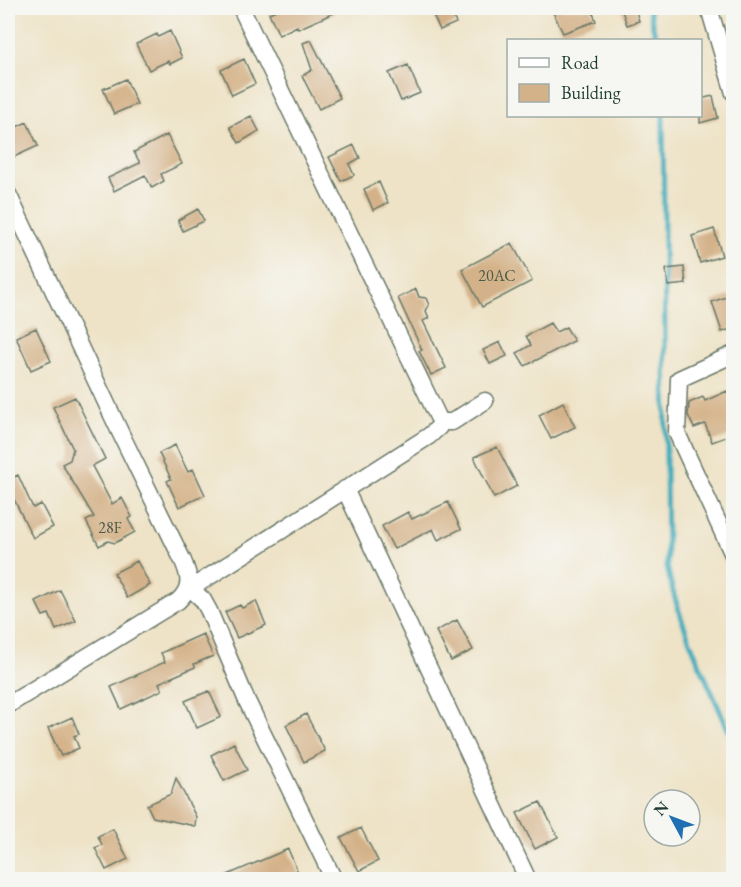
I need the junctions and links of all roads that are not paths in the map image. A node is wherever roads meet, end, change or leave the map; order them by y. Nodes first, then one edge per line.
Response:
1 (241, 8) edge
2 (709, 8) edge
3 (734, 93) edge
4 (8, 194) edge
5 (734, 354) edge
6 (485, 401) dead end
7 (441, 422) junction
8 (345, 489) junction
9 (734, 557) edge
10 (189, 587) junction
11 (8, 705) edge
12 (334, 879) edge
13 (528, 879) edge

1 - 7 street
2 - 3 street
4 - 10 street
5 - 9 street
6 - 7 street
7 - 8 street
8 - 10 street
8 - 13 street
10 - 11 street
10 - 12 street

